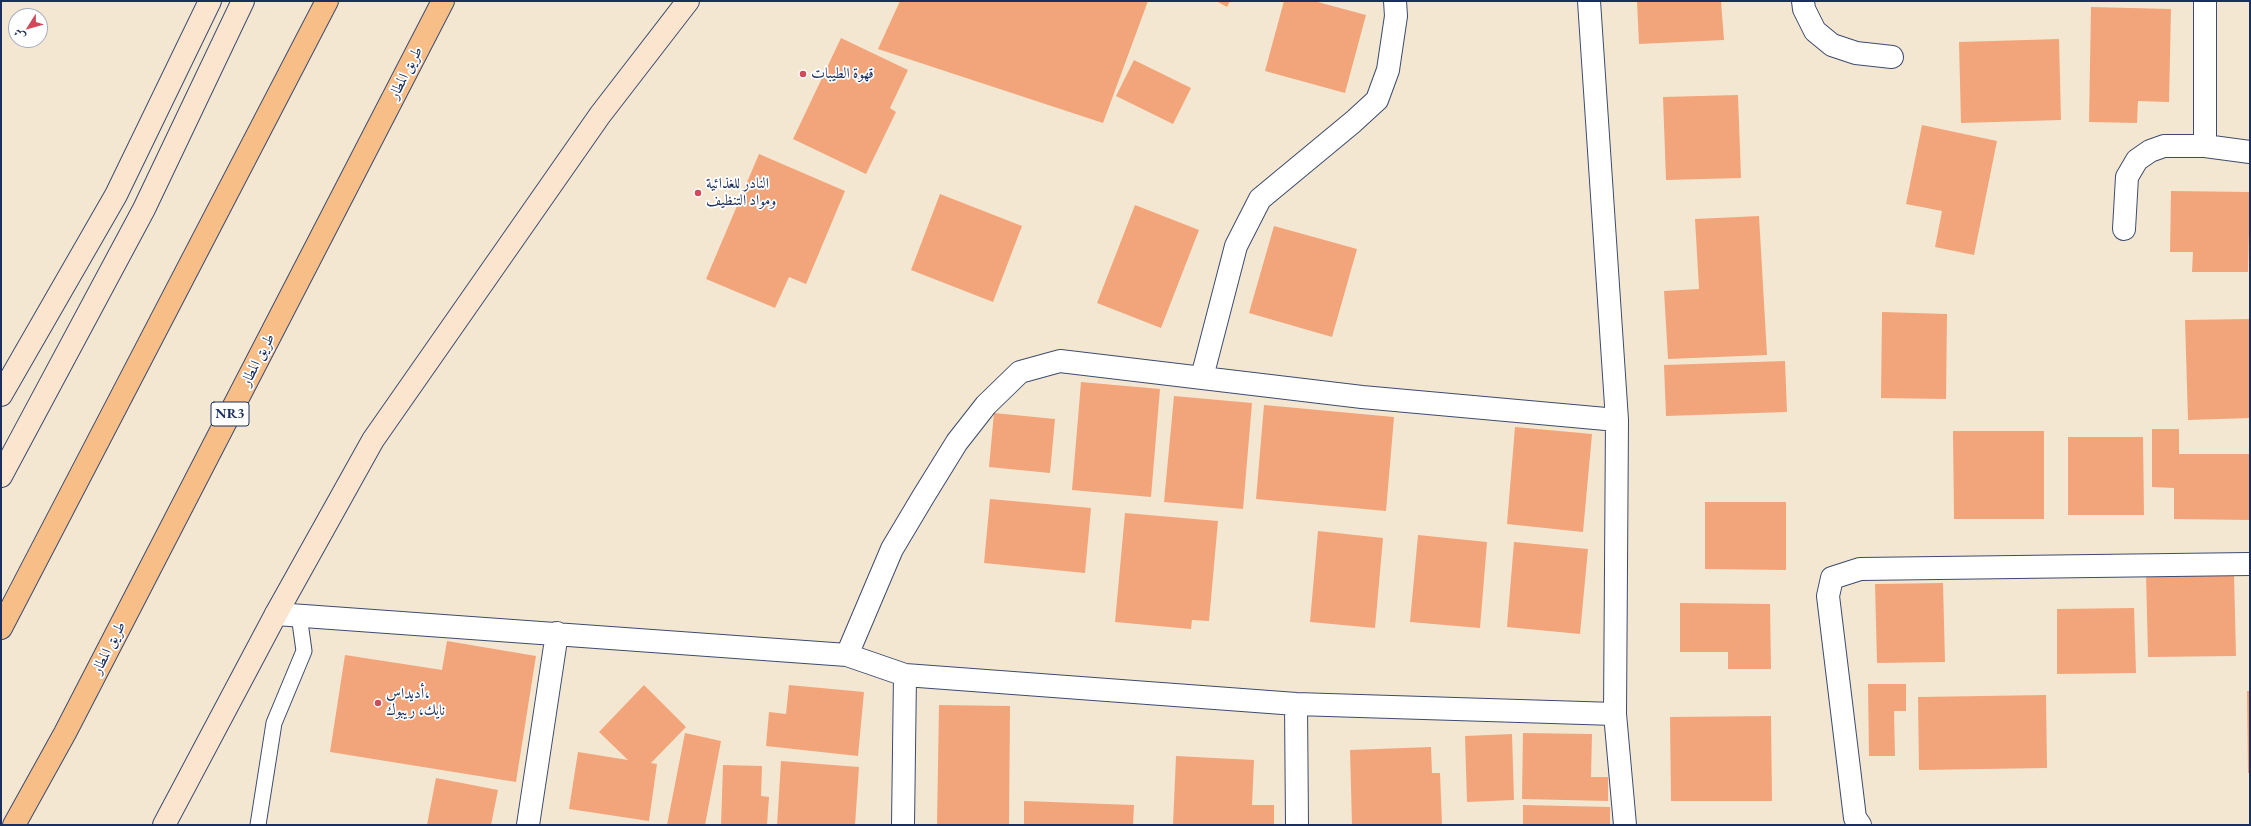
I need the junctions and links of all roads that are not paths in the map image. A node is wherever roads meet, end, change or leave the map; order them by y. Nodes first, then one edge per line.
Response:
1 (210, 1) edge
2 (243, 1) edge
3 (327, 1) edge
4 (443, 1) edge
5 (688, 1) edge
6 (1395, 1) edge
7 (1589, 1) edge
8 (1803, 1) edge
9 (2205, 1) edge
10 (1892, 57) dead end
11 (2205, 146) junction
12 (2250, 152) edge
13 (2124, 229) dead end
14 (1202, 377) junction
15 (1, 395) edge
16 (1617, 420) junction
17 (1, 476) edge
18 (2250, 564) edge
19 (276, 614) junction
20 (299, 615) junction
21 (1, 628) edge
22 (557, 633) junction
23 (847, 655) junction
24 (905, 675) junction
25 (1296, 704) junction
26 (1615, 714) junction
27 (14, 825) edge
28 (164, 825) edge
29 (258, 825) edge
30 (528, 825) edge
31 (903, 825) edge
32 (1297, 825) edge
33 (1625, 825) edge
34 (1860, 825) edge

1 - 15 street
2 - 17 street
3 - 21 highway
4 - 27 highway, طريق المطار / NR3
5 - 19 street
6 - 14 street
7 - 16 street
8 - 10 street
9 - 11 street
11 - 12 street
11 - 13 street
14 - 16 street
14 - 23 street
16 - 26 street
18 - 34 street
19 - 20 street
19 - 28 street
20 - 22 street
20 - 29 lane
22 - 23 street
22 - 30 street
23 - 24 street
24 - 25 street
24 - 31 street
25 - 26 street
25 - 32 street
26 - 33 street

